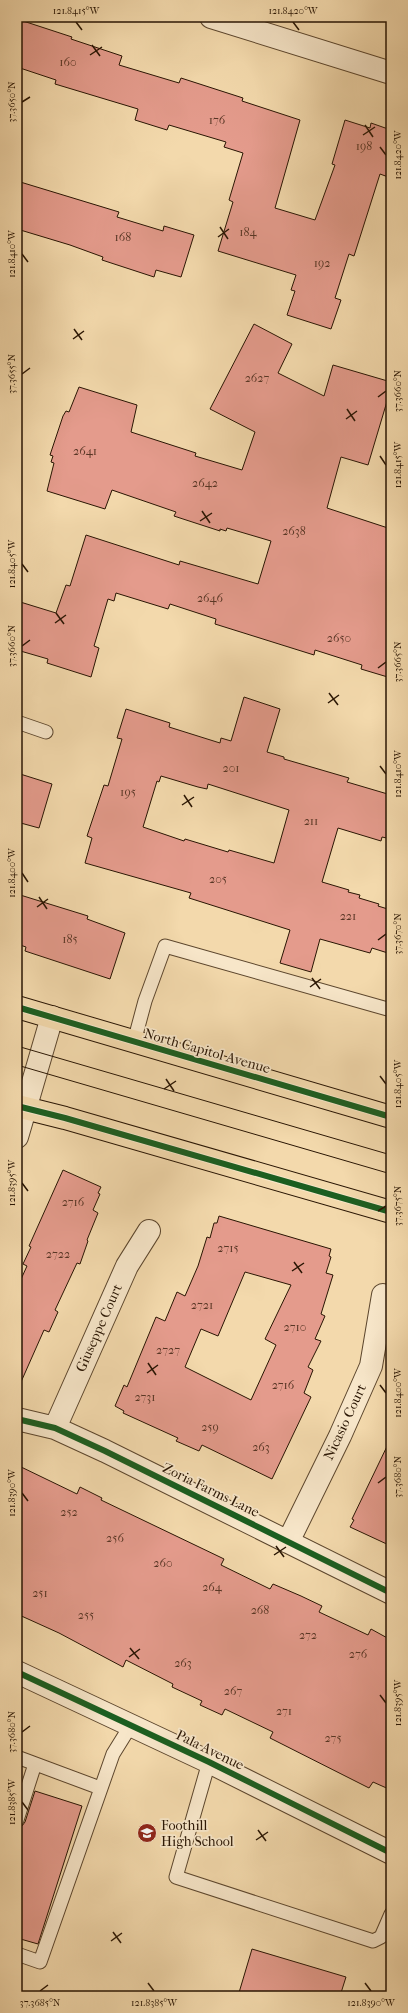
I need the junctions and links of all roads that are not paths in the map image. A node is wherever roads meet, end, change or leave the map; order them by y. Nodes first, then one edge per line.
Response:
1 (211, 17) edge
2 (391, 72) edge
3 (17, 722) edge
4 (46, 732) dead end
5 (17, 1008) edge
6 (391, 1010) edge
7 (52, 1017) junction
8 (134, 1042) junction
9 (21, 1107) edge
10 (391, 1117) edge
11 (17, 1137) edge
12 (391, 1212) edge
13 (149, 1231) dead end
14 (383, 1295) dead end
15 (17, 1418) edge
16 (55, 1428) junction
17 (288, 1542) junction
18 (391, 1593) edge
19 (17, 1672) edge
20 (130, 1725) junction
21 (17, 1758) edge
22 (209, 1762) junction
23 (35, 1764) junction
24 (100, 1788) junction
25 (17, 1820) edge
26 (391, 1853) edge
27 (391, 1914) edge
28 (17, 1954) edge

1 - 2 street
3 - 4 lane
5 - 7 main road, North Capitol Avenue
6 - 8 lane
7 - 8 main road, North Capitol Avenue
7 - 9 street
8 - 10 main road, North Capitol Avenue
9 - 11 street
9 - 12 main road
13 - 16 street, Giuseppe Court
14 - 17 street, Nicasio Court
15 - 16 street, Zoria Farms Lane
16 - 17 street, Zoria Farms Lane
17 - 18 street, Zoria Farms Lane
19 - 20 street, Pala Avenue
20 - 22 street, Pala Avenue
20 - 24 lane
21 - 23 lane
22 - 26 street, Pala Avenue
22 - 27 lane
23 - 24 lane
23 - 25 lane
24 - 28 lane

